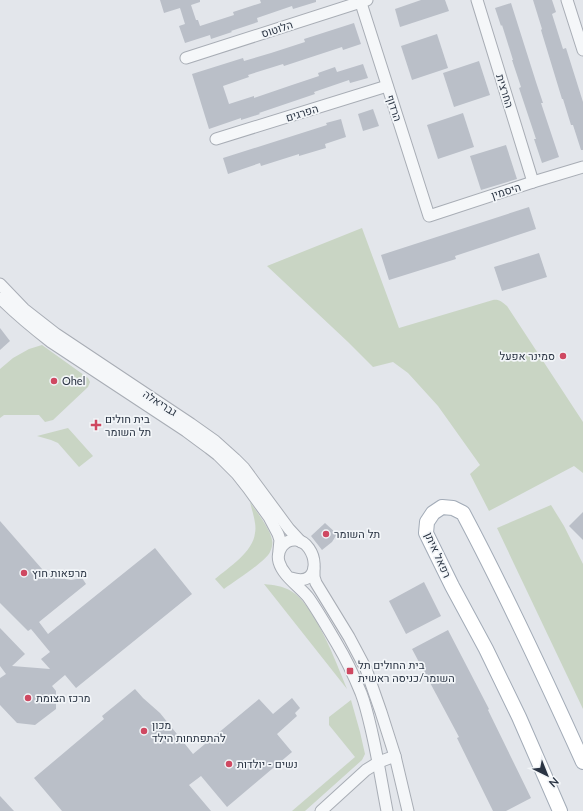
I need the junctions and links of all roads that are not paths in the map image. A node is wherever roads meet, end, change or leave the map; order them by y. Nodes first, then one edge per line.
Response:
1 (476, 0) edge
2 (567, 0) edge
3 (363, 1) edge
4 (583, 50) edge
5 (186, 58) dead end
6 (387, 86) junction
7 (216, 139) dead end
8 (583, 168) edge
9 (533, 182) junction
10 (429, 216) joint
11 (0, 284) edge
12 (0, 298) edge
13 (301, 542) junction
14 (279, 550) junction
15 (314, 568) junction
16 (291, 578) junction
17 (395, 756) junction
18 (379, 762) junction
19 (583, 762) edge
20 (321, 811) edge
21 (387, 811) edge
22 (408, 811) edge
23 (560, 811) edge

1 - 9 street, החרצית
2 - 4 street
3 - 5 street, הלוטוס
3 - 6 street, הרדוף
6 - 7 street, הפרגים
6 - 10 street, הרדוף
8 - 9 street, היסמין
9 - 10 street, היסמין
11 - 13 street, גבריאלה
12 - 14 street, גבריאלה
13 - 14 street
13 - 15 street
14 - 16 street
15 - 16 street
15 - 17 street
16 - 18 street
17 - 18 street
17 - 22 street
18 - 20 street
18 - 21 street
19 - 23 main road, רפאל איתן

